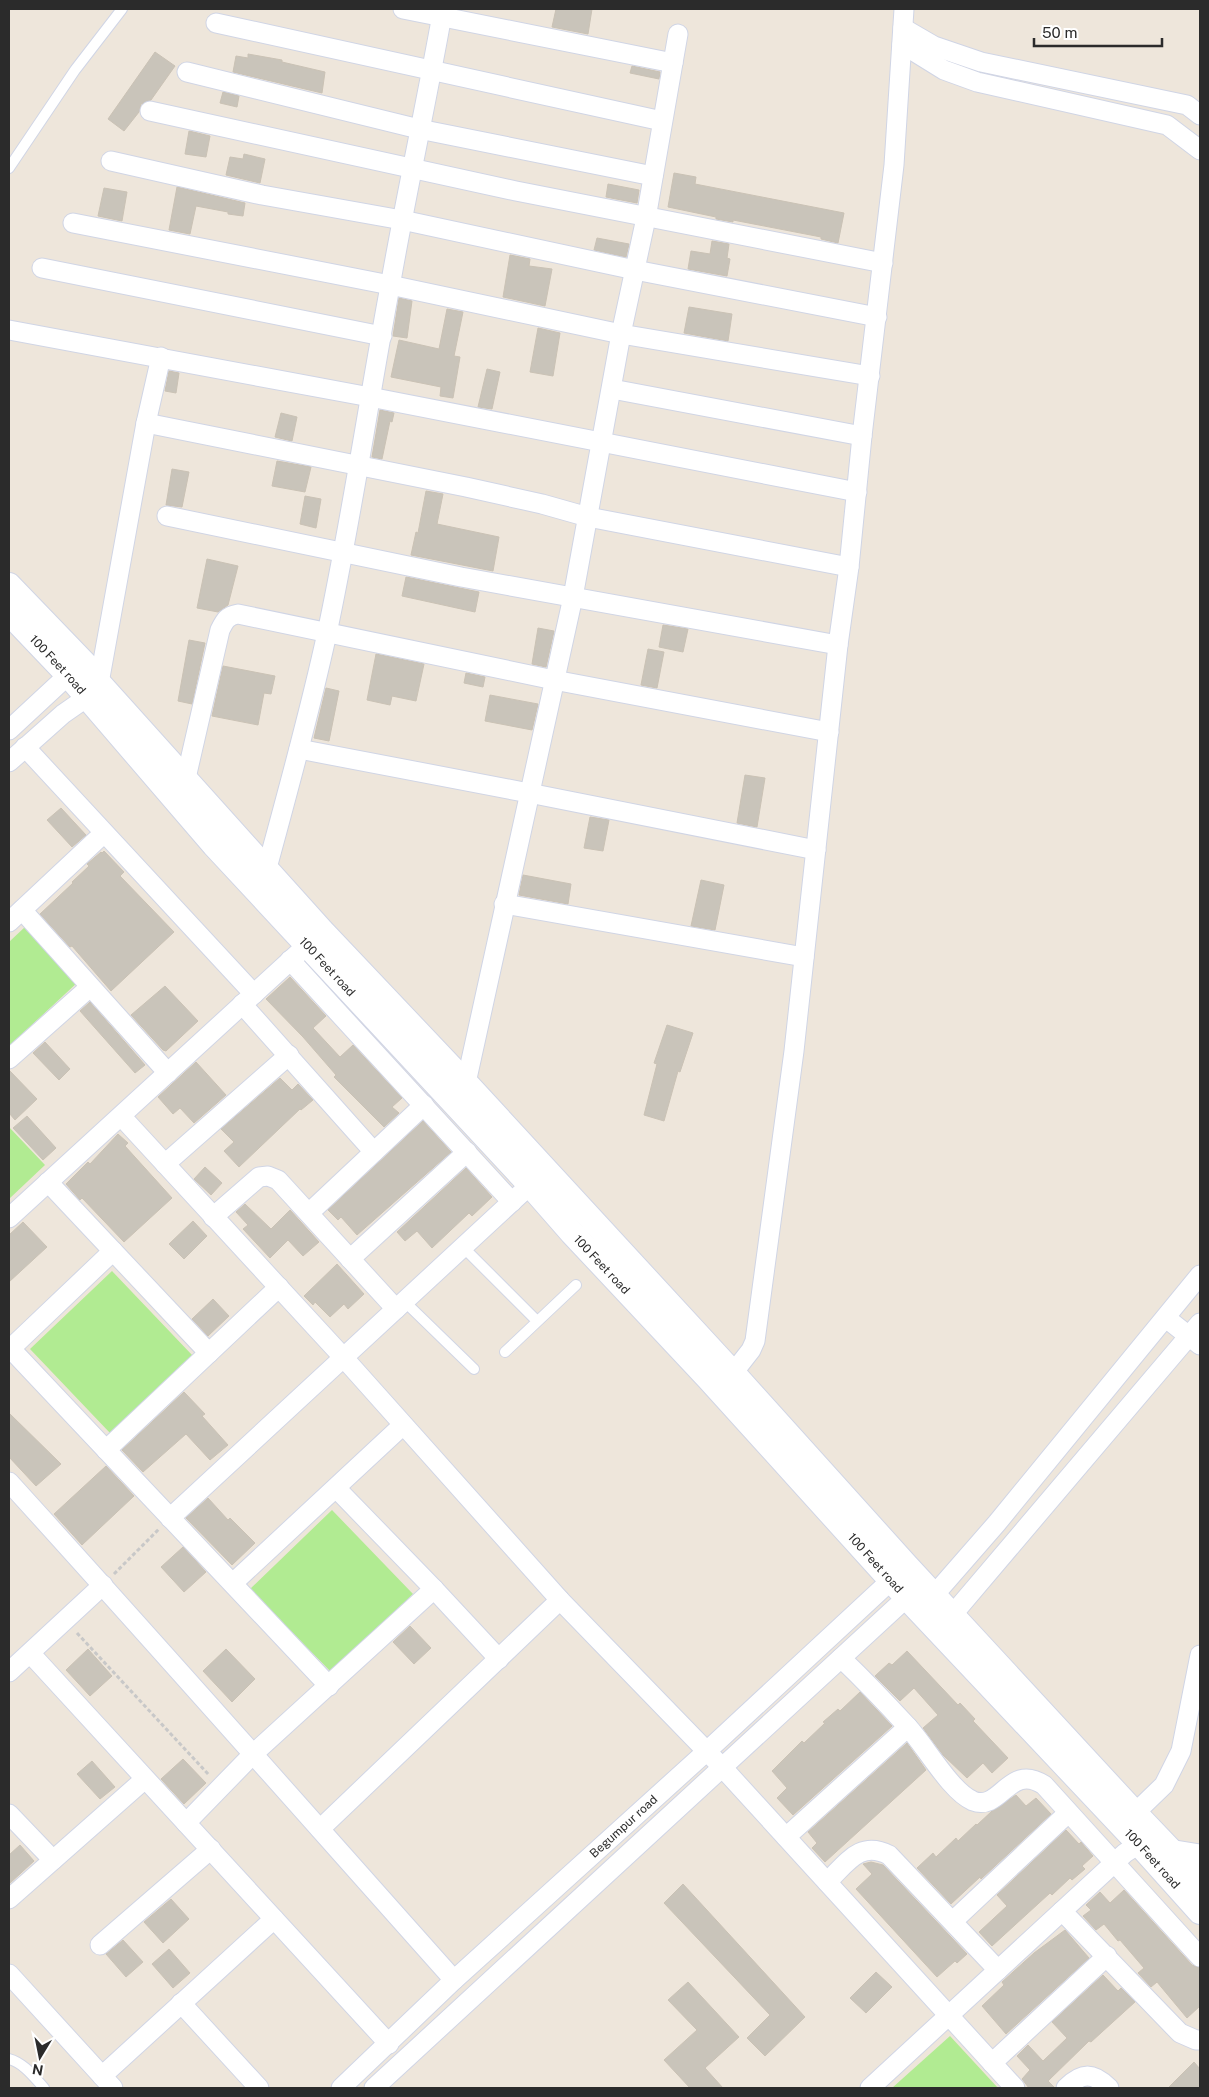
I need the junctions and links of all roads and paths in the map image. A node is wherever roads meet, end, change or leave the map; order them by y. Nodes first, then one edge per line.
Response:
1 (122, 9) edge
2 (403, 9) edge
3 (904, 9) edge
4 (443, 13) edge
5 (216, 22) dead end
6 (678, 34) dead end
7 (902, 36) junction
8 (673, 63) junction
9 (431, 70) junction
10 (187, 72) dead end
11 (150, 111) dead end
12 (1200, 115) edge
13 (662, 121) junction
14 (419, 129) junction
15 (1200, 150) edge
16 (111, 161) dead end
17 (9, 168) edge
18 (412, 168) junction
19 (653, 176) junction
20 (646, 218) junction
21 (402, 220) junction
22 (73, 223) dead end
23 (883, 263) junction
24 (42, 268) dead end
25 (635, 270) junction
26 (390, 286) junction
27 (877, 317) junction
28 (9, 330) edge
29 (621, 334) junction
30 (382, 336) junction
31 (161, 357) junction
32 (870, 376) junction
33 (612, 389) junction
34 (370, 397) junction
35 (146, 423) junction
36 (862, 436) junction
37 (601, 444) junction
38 (359, 465) junction
39 (857, 492) junction
40 (167, 516) dead end
41 (588, 517) junction
42 (343, 553) junction
43 (849, 567) junction
44 (9, 585) edge
45 (573, 597) junction
46 (9, 613) edge
47 (327, 632) junction
48 (838, 645) junction
49 (75, 668) junction
50 (554, 680) junction
51 (93, 690) junction
52 (9, 730) edge
53 (829, 732) junction
54 (25, 747) junction
55 (300, 749) junction
56 (9, 762) edge
57 (186, 778) junction
58 (529, 792) junction
59 (104, 833) junction
60 (816, 850) junction
61 (267, 868) junction
62 (504, 904) junction
63 (15, 916) edge
64 (315, 938) junction
65 (804, 958) junction
66 (290, 960) junction
67 (90, 987) junction
68 (248, 999) junction
69 (289, 1055) junction
70 (9, 1059) edge
71 (168, 1073) junction
72 (466, 1083) junction
73 (424, 1105) junction
74 (121, 1116) junction
75 (374, 1152) junction
76 (467, 1152) junction
77 (165, 1164) junction
78 (48, 1182) junction
79 (530, 1185) junction
80 (512, 1202) junction
81 (309, 1214) junction
82 (214, 1217) junction
83 (9, 1218) edge
84 (463, 1247) junction
85 (114, 1251) junction
86 (350, 1259) junction
87 (1200, 1275) edge
88 (576, 1285) dead end
89 (279, 1287) junction
90 (400, 1305) junction
91 (1166, 1318) junction
92 (537, 1321) junction
93 (1197, 1335) edge
94 (10, 1349) edge
95 (505, 1352) dead end
96 (210, 1353) junction
97 (343, 1357) junction
98 (474, 1369) dead end
99 (733, 1373) junction
100 (403, 1425) junction
101 (106, 1450) junction
102 (9, 1484) edge
103 (336, 1488) junction
104 (170, 1518) junction
105 (233, 1583) junction
106 (913, 1584) junction
107 (103, 1585) junction
108 (434, 1589) junction
109 (560, 1600) junction
110 (953, 1614) junction
111 (65, 1621) junction
112 (30, 1653) junction
113 (1200, 1655) edge
114 (841, 1658) junction
115 (499, 1659) junction
116 (9, 1671) edge
117 (329, 1686) junction
118 (908, 1727) junction
119 (706, 1751) junction
120 (252, 1755) junction
121 (722, 1767) junction
122 (145, 1779) junction
123 (221, 1788) junction
124 (1068, 1813) junction
125 (1135, 1813) junction
126 (9, 1814) edge
127 (186, 1823) junction
128 (320, 1829) junction
129 (786, 1837) junction
130 (1139, 1844) junction
131 (211, 1848) junction
132 (1170, 1849) junction
133 (1200, 1854) edge
134 (53, 1860) junction
135 (1114, 1863) junction
136 (1200, 1881) edge
137 (827, 1882) junction
138 (9, 1899) edge
139 (1062, 1910) junction
140 (1200, 1912) edge
141 (274, 1918) junction
142 (953, 1921) junction
143 (100, 1945) dead end
144 (1107, 1956) junction
145 (1200, 1957) edge
146 (998, 1970) junction
147 (9, 1974) edge
148 (454, 1980) junction
149 (181, 2003) junction
150 (426, 2008) junction
151 (949, 2015) junction
152 (441, 2026) junction
153 (1200, 2040) edge
154 (389, 2044) junction
155 (9, 2059) edge
156 (992, 2063) junction
157 (107, 2082) edge
158 (44, 2088) edge
159 (259, 2088) edge
160 (341, 2088) edge
161 (374, 2088) edge
162 (870, 2088) edge
163 (1015, 2088) edge
164 (1066, 2088) edge
165 (1109, 2088) edge

1 - 17 lane
2 - 4 street
3 - 7 street
4 - 8 street
4 - 9 street
5 - 9 street
6 - 8 street
7 - 12 street
7 - 15 street
7 - 23 street
8 - 13 street
9 - 13 street
9 - 14 street
10 - 14 street
11 - 18 street
13 - 19 street
14 - 18 street
14 - 19 street
16 - 21 street
18 - 20 street
18 - 21 street
19 - 20 street
20 - 23 street
20 - 25 street
21 - 25 street
21 - 26 street
22 - 26 street
23 - 27 street
24 - 30 street
25 - 27 street
25 - 29 street
26 - 29 street
26 - 30 street
27 - 32 street
28 - 31 street
29 - 32 street
29 - 33 street
30 - 34 street
31 - 34 street
31 - 35 street
32 - 36 street
33 - 36 street
33 - 37 street
34 - 37 street
34 - 38 street
35 - 38 street
35 - 51 street
36 - 39 street
37 - 39 street
37 - 41 street
38 - 41 street
38 - 42 street
39 - 43 street
40 - 42 street
41 - 43 street
41 - 45 street
42 - 45 street
42 - 47 street
43 - 48 street
44 - 49 street, 100 Feet road
45 - 48 street
45 - 50 street
46 - 49 street, 100 Feet road
47 - 50 street
47 - 55 street
47 - 57 street
48 - 53 street
49 - 51 street, 100 Feet road
49 - 52 street
50 - 53 street
50 - 58 street
51 - 54 street
51 - 57 street, 100 Feet road
51 - 64 street, 100 Feet road
53 - 60 street
54 - 56 street
54 - 59 street
55 - 58 street
55 - 61 street
57 - 61 street, 100 Feet road
58 - 60 street
58 - 62 street
59 - 63 street
59 - 68 street
60 - 65 street
61 - 64 street, 100 Feet road
62 - 65 street
62 - 72 street
63 - 67 street
64 - 66 street
64 - 72 street, 100 Feet road
64 - 79 street, 100 Feet road
65 - 99 street
66 - 68 street
66 - 73 street
67 - 70 street
67 - 71 street
68 - 69 street
68 - 71 street
69 - 75 street
69 - 77 street
71 - 74 street
72 - 99 street, 100 Feet road
73 - 75 street
73 - 76 street
74 - 77 street
74 - 78 street
75 - 81 street
76 - 80 street
76 - 86 street
77 - 82 street
78 - 83 street
78 - 85 street
79 - 80 street
79 - 106 street, 100 Feet road
80 - 84 street
81 - 82 street
81 - 86 street
82 - 89 street
84 - 90 street
84 - 92 lane
85 - 94 street
85 - 96 street
86 - 90 street
87 - 91 street
88 - 92 lane
89 - 96 street
89 - 97 street
90 - 97 street
90 - 98 lane
91 - 93 street
91 - 106 street
92 - 95 lane
93 - 110 street
94 - 101 street
96 - 101 street
97 - 100 street
97 - 104 street
99 - 106 street, 100 Feet road
100 - 103 street
100 - 109 street
101 - 104 street
102 - 107 street
103 - 105 street
103 - 108 street
104 - 105 street
104 - 107 path
105 - 117 street
106 - 110 street, 100 Feet road
106 - 114 street, Begumpur road
106 - 119 street, Begumpur road
106 - 130 street, 100 Feet road
107 - 111 street
107 - 120 street
108 - 115 street
108 - 117 street
109 - 115 street
109 - 119 street
110 - 125 street, 100 Feet road
111 - 112 street
111 - 123 path
112 - 116 street
112 - 122 street
113 - 125 street
114 - 118 street
114 - 121 street, Begumpur road
115 - 128 street
117 - 120 street
118 - 124 street
118 - 129 street
119 - 121 street
119 - 148 street, Begumpur road
120 - 123 street
120 - 128 street
121 - 129 street
121 - 152 street, Begumpur road
122 - 127 street
122 - 134 street
123 - 127 street
124 - 135 street
124 - 142 street
125 - 132 street, 100 Feet road
126 - 134 street
127 - 131 street
128 - 148 street
129 - 137 street
130 - 132 street
130 - 135 street
130 - 140 street, 100 Feet road
131 - 141 street
131 - 143 street
132 - 133 street
132 - 136 street, 100 Feet road
134 - 138 street
135 - 139 street
135 - 145 street
137 - 142 street
137 - 151 street
139 - 144 street
139 - 146 street
141 - 149 street
141 - 154 street
142 - 146 street
144 - 153 street
144 - 156 street
146 - 151 street
147 - 157 street
148 - 150 street, Begumpur road
149 - 157 street
149 - 159 street
150 - 152 street
150 - 154 street, Begumpur road
151 - 156 street
151 - 162 street
152 - 161 street, Begumpur road
154 - 160 street, Begumpur road
155 - 158 lane
156 - 163 street
164 - 165 street

